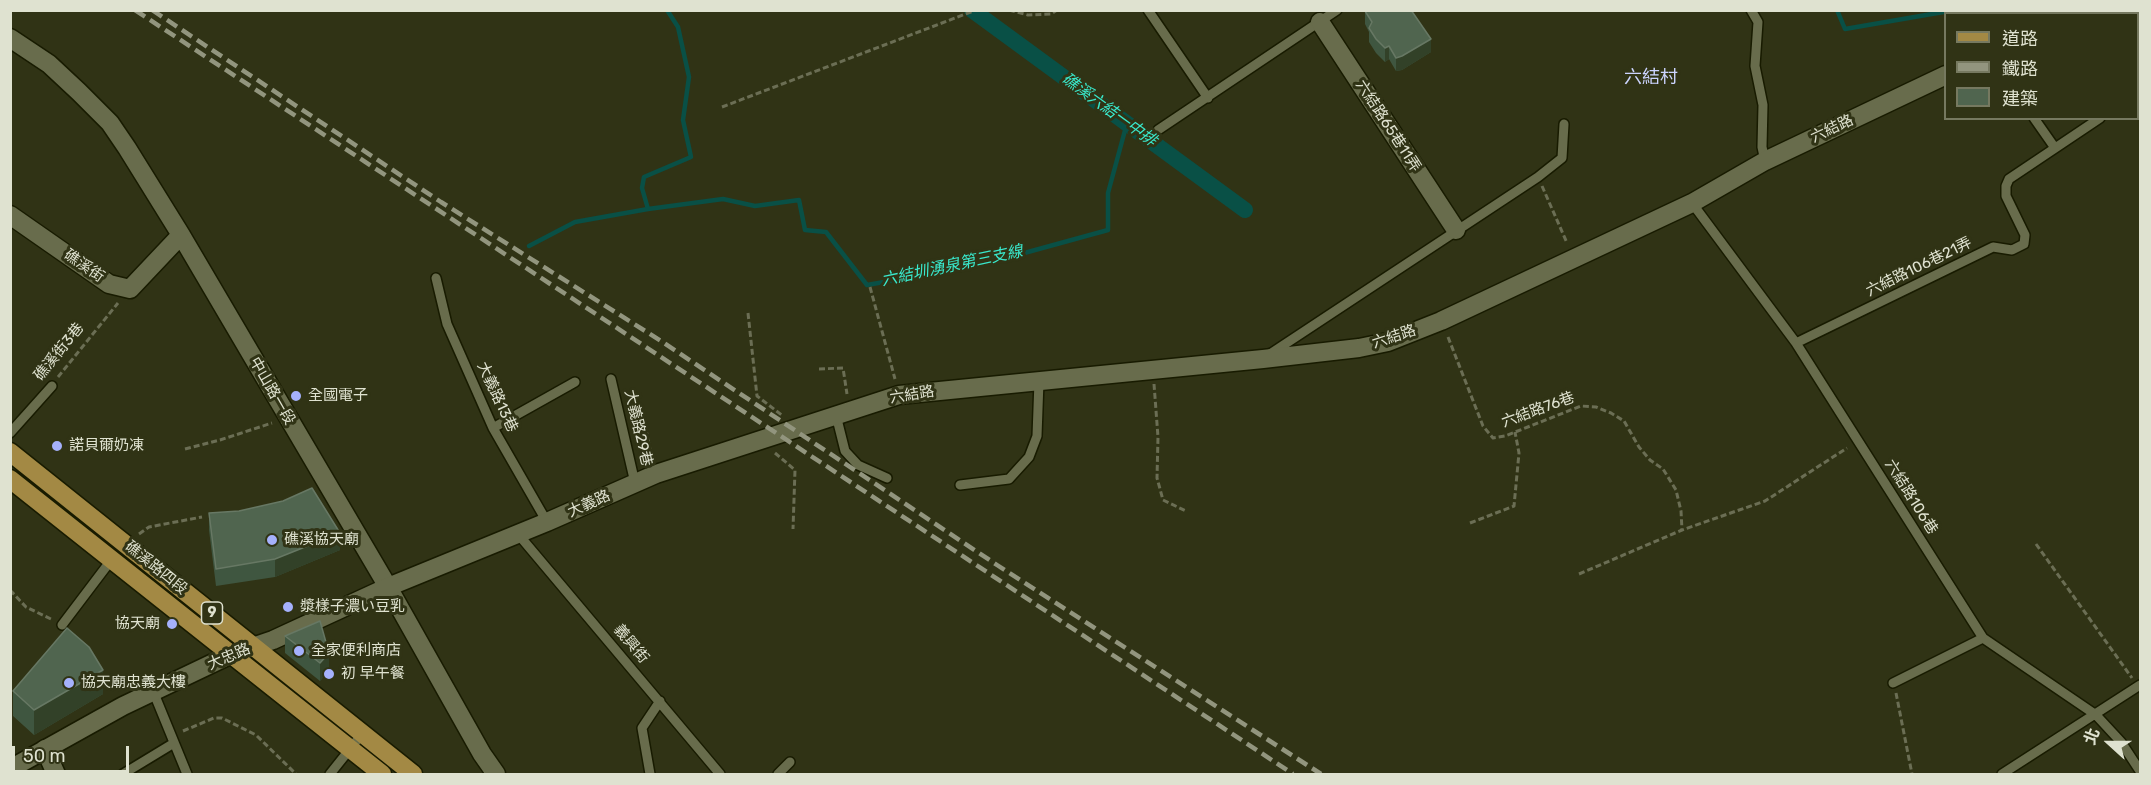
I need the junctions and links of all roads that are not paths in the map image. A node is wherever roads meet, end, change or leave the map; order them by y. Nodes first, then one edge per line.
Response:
1 (1148, 10) edge
2 (1337, 10) edge
3 (1751, 10) edge
4 (1320, 22) junction
5 (10, 38) edge
6 (1944, 76) edge
7 (1208, 98) junction
8 (2035, 120) edge
9 (2097, 120) edge
10 (1564, 124) dead end
11 (1158, 130) dead end
12 (2055, 148) junction
13 (1765, 161) junction
14 (1692, 203) junction
15 (10, 215) edge
16 (1456, 230) junction
17 (181, 236) junction
18 (436, 278) dead end
19 (1796, 343) junction
20 (1263, 359) junction
21 (611, 380) dead end
22 (1039, 381) junction
23 (575, 382) dead end
24 (52, 386) road end
25 (843, 413) junction
26 (494, 428) junction
27 (796, 428) joint
28 (10, 433) edge
29 (10, 452) edge
30 (887, 478) dead end
31 (10, 479) edge
32 (635, 483) junction
33 (960, 485) dead end
34 (548, 522) junction
35 (518, 534) junction
36 (112, 559) junction
37 (388, 588) junction
38 (62, 625) road end
39 (1983, 638) junction
40 (254, 646) junction
41 (232, 654) junction
42 (1893, 683) road end
43 (2139, 686) edge
44 (153, 691) junction
45 (660, 701) junction
46 (2096, 715) junction
47 (362, 734) junction
48 (173, 740) junction
49 (351, 749) junction
50 (45, 750) junction
51 (790, 762) dead end
52 (10, 769) edge
53 (2140, 771) edge
54 (56, 774) edge
55 (123, 774) edge
56 (187, 774) edge
57 (330, 774) edge
58 (382, 774) edge
59 (413, 774) edge
60 (496, 774) edge
61 (650, 774) edge
62 (720, 774) edge
63 (778, 774) edge
64 (2002, 774) edge

1 - 7 lane
2 - 4 lane
3 - 13 lane
4 - 7 lane
4 - 16 street, 六結路65巷11弄
5 - 17 street, 中山路一段
6 - 13 street, 六結路
7 - 11 lane
8 - 12 lane
9 - 12 lane, 六結路106巷21弄
10 - 16 lane
12 - 19 lane, 六結路106巷21弄
13 - 14 street, 六結路
14 - 19 lane, 六結路106巷
14 - 20 street, 六結路
15 - 17 street, 礁溪街
16 - 20 lane
17 - 37 street, 中山路一段
18 - 26 lane, 大義路13巷
19 - 39 lane, 六結路106巷
20 - 22 street, 六結路
21 - 32 lane, 大義路29巷
22 - 25 street, 六結路
22 - 33 lane
23 - 26 lane
24 - 28 lane, 礁溪街3巷
25 - 27 street, 六結路
25 - 30 lane
26 - 34 lane, 大義路13巷
27 - 32 street, 大義路
29 - 40 main road, 礁溪路四段 / 9
31 - 36 main road, 礁溪路四段 / 9
32 - 34 street, 大義路
34 - 35 street, 大義路
35 - 37 street, 大義路
35 - 45 lane, 義興街
36 - 38 lane
36 - 41 main road, 礁溪路四段 / 9
37 - 40 street, 大忠路
37 - 60 street, 中山路一段
39 - 42 lane
39 - 46 lane, 六結路106巷
40 - 41 street, 大忠路
40 - 47 main road, 礁溪路四段 / 9
41 - 44 street, 大忠路
41 - 49 main road, 礁溪路四段 / 9
43 - 46 lane
44 - 48 lane
44 - 50 street, 大忠路
45 - 61 lane
45 - 62 lane, 義興街
46 - 53 lane, 六結路106巷
46 - 64 lane
47 - 49 lane
47 - 59 main road, 礁溪路四段 / 9
48 - 55 lane
48 - 56 lane
49 - 57 lane
49 - 58 main road, 礁溪路四段 / 9
50 - 52 street, 大忠路
50 - 54 street
51 - 63 lane

